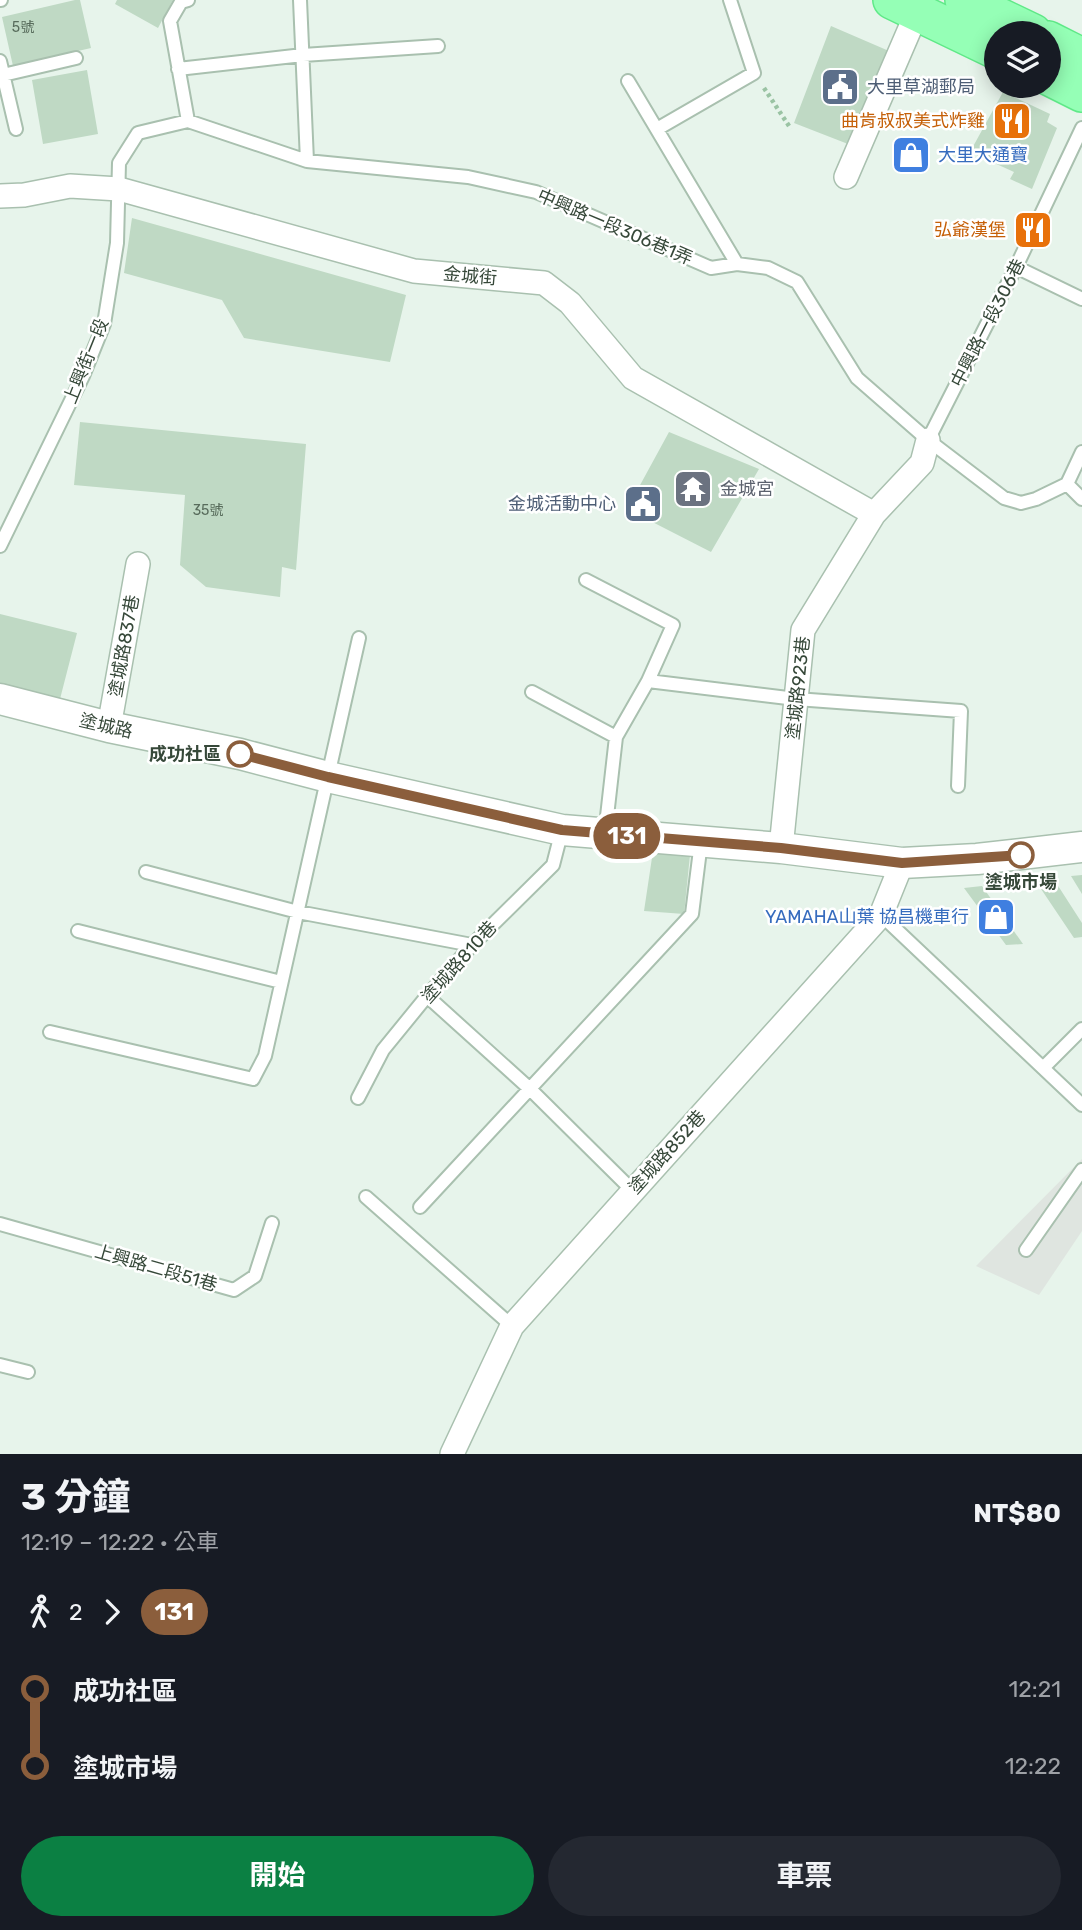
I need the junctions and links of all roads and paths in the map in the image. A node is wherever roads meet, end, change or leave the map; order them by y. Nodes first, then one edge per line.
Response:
1 (188, 0) edge
2 (300, 0) edge
3 (730, 0) edge
4 (964, 0) edge
5 (910, 4) edge
6 (1008, 21) edge
7 (984, 44) edge
8 (438, 46) dead end
9 (1061, 46) edge
10 (303, 55) junction
11 (1082, 57) edge
12 (76, 58) dead end
13 (0, 61) edge
14 (178, 69) junction
15 (754, 73) junction
16 (3, 75) junction
17 (628, 81) dead end
18 (1061, 82) edge
19 (1082, 93) edge
20 (188, 121) junction
21 (1082, 128) edge
22 (16, 129) dead end
23 (657, 129) junction
24 (791, 129) dead end
25 (307, 162) junction
26 (846, 177) dead end
27 (118, 189) junction
28 (0, 196) edge
29 (737, 264) junction
30 (1016, 267) junction
31 (1082, 299) edge
32 (928, 440) junction
33 (1082, 452) edge
34 (1067, 484) junction
35 (1082, 499) edge
36 (874, 514) junction
37 (0, 546) edge
38 (138, 564) dead end
39 (586, 580) dead end
40 (359, 638) dead end
41 (648, 681) junction
42 (532, 692) dead end
43 (0, 699) edge
44 (796, 699) junction
45 (109, 727) junction
46 (616, 737) junction
47 (328, 777) junction
48 (958, 786) dead end
49 (562, 830) junction
50 (605, 834) junction
51 (701, 842) junction
52 (1082, 847) edge
53 (781, 848) junction
54 (902, 863) junction
55 (145, 872) dead end
56 (298, 912) junction
57 (881, 915) junction
58 (78, 931) dead end
59 (472, 945) junction
60 (281, 982) junction
61 (427, 996) junction
62 (1082, 1029) edge
63 (50, 1032) dead end
64 (1043, 1068) junction
65 (530, 1089) junction
66 (358, 1098) dead end
67 (1082, 1105) edge
68 (1082, 1170) edge
69 (632, 1190) junction
70 (366, 1197) dead end
71 (420, 1207) dead end
72 (272, 1223) dead end
73 (0, 1224) edge
74 (1026, 1250) dead end
75 (512, 1326) junction
76 (0, 1366) edge
77 (28, 1373) dead end
78 (452, 1454) edge

1 - 14 lane
2 - 10 lane
3 - 15 lane
4 - 6 main road
5 - 7 main road
5 - 26 street
8 - 10 lane
9 - 11 main road
10 - 14 lane
10 - 25 lane
12 - 16 lane
13 - 16 lane
14 - 20 lane
15 - 23 lane
15 - 24 path
16 - 22 lane
17 - 23 lane
18 - 19 main road
20 - 25 lane, 中興路一段306巷1弄
20 - 27 lane, 上興街一段
21 - 30 lane, 中興路一段306巷
23 - 29 lane
25 - 29 lane, 中興路一段306巷1弄
27 - 28 street, 金城街
27 - 36 street, 金城街
27 - 37 lane, 上興街一段
29 - 32 lane, 中興路一段306巷1弄
30 - 31 lane
30 - 32 lane, 中興路一段306巷
32 - 34 lane, 中興路一段306巷1弄
32 - 36 street, 塗城路923巷
33 - 34 lane
34 - 35 lane
36 - 44 street, 塗城路923巷
38 - 45 street, 塗城路837巷
39 - 41 lane
40 - 47 lane
41 - 44 lane
41 - 46 lane
42 - 46 lane
43 - 45 street, 塗城路
44 - 48 lane
44 - 53 street, 塗城路923巷
45 - 47 street, 塗城路
46 - 50 lane
47 - 49 street, 塗城路
47 - 56 lane
49 - 50 street, 塗城路
49 - 59 lane, 塗城路810巷
50 - 51 street, 塗城路
51 - 53 street, 塗城路
51 - 65 lane
52 - 54 street, 塗城路
53 - 54 street, 塗城路
54 - 57 street, 塗城路852巷
55 - 56 lane
56 - 59 lane
56 - 60 lane
57 - 64 lane
57 - 69 street, 塗城路852巷
58 - 60 lane
59 - 61 lane, 塗城路810巷
60 - 63 lane
61 - 65 lane
61 - 66 lane, 塗城路810巷
62 - 64 lane
64 - 67 lane
65 - 69 lane
65 - 71 lane
68 - 74 lane
69 - 75 street, 塗城路852巷
70 - 75 lane
72 - 73 lane, 上興路二段51巷
75 - 78 street, 塗城路852巷
76 - 77 lane

